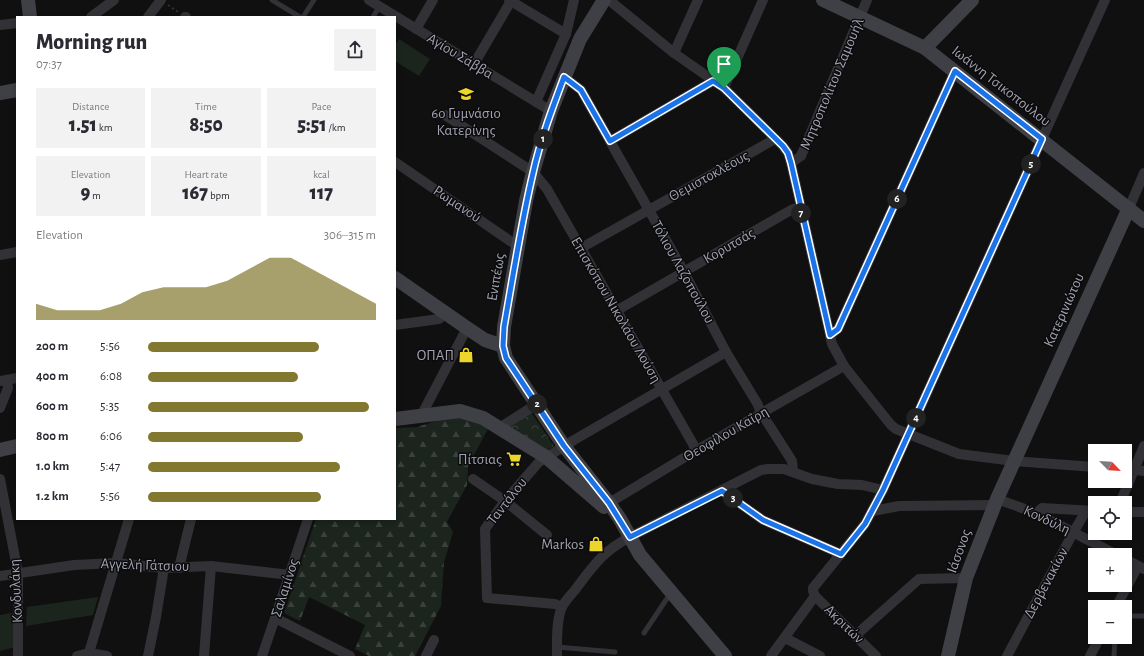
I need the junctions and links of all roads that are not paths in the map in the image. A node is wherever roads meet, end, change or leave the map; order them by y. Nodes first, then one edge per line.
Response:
1 (28, 0) edge
2 (114, 0) edge
3 (272, 0) edge
4 (314, 0) edge
5 (369, 0) edge
6 (433, 0) edge
7 (574, 0) edge
8 (604, 0) edge
9 (609, 0) edge
10 (698, 0) edge
11 (763, 0) edge
12 (823, 0) edge
13 (867, 0) edge
14 (972, 0) edge
15 (1105, 0) edge
16 (510, 1) edge
17 (165, 2) edge
18 (379, 7) junction
19 (30, 16) edge
20 (92, 16) edge
21 (149, 16) edge
22 (298, 16) edge
23 (304, 16) edge
24 (374, 16) edge
25 (394, 16) edge
26 (396, 17) edge
27 (860, 17) junction
28 (16, 23) edge
29 (0, 25) edge
30 (416, 29) junction
31 (566, 34) junction
32 (925, 48) junction
33 (674, 53) junction
34 (474, 64) junction
35 (955, 71) junction
36 (564, 77) junction
37 (713, 81) junction
38 (724, 88) junction
39 (16, 90) edge
40 (0, 92) edge
41 (536, 102) junction
42 (551, 112) junction
43 (445, 115) dead end
44 (775, 139) junction
45 (1042, 139) junction
46 (610, 141) junction
47 (396, 163) edge
48 (791, 163) junction
49 (533, 172) junction
50 (1144, 173) edge
51 (800, 207) junction
52 (1129, 208) junction
53 (649, 210) junction
54 (1144, 221) edge
55 (519, 247) junction
56 (581, 248) junction
57 (16, 252) edge
58 (0, 255) edge
59 (684, 272) junction
60 (396, 279) edge
61 (616, 310) junction
62 (446, 313) junction
63 (396, 325) edge
64 (467, 328) junction
65 (830, 335) junction
66 (503, 346) junction
67 (726, 352) junction
68 (844, 366) junction
69 (8, 380) edge
70 (662, 390) junction
71 (537, 404) junction
72 (0, 408) edge
73 (762, 414) junction
74 (421, 416) junction
75 (396, 419) edge
76 (499, 428) junction
77 (908, 434) junction
78 (16, 446) edge
79 (564, 446) junction
80 (1144, 446) edge
81 (0, 450) edge
82 (695, 451) junction
83 (546, 457) junction
84 (1014, 461) junction
85 (1132, 465) edge
86 (1088, 466) edge
87 (1132, 470) edge
88 (1144, 471) edge
89 (793, 472) junction
90 (0, 479) edge
91 (473, 479) dead end
92 (883, 490) junction
93 (722, 491) junction
94 (505, 500) junction
95 (996, 502) junction
96 (609, 503) junction
97 (873, 510) junction
98 (1088, 511) edge
99 (1132, 512) edge
100 (1144, 512) edge
101 (1036, 513) junction
102 (1088, 515) edge
103 (129, 520) edge
104 (191, 520) edge
105 (308, 520) edge
106 (620, 520) junction
107 (1073, 533) junction
108 (547, 535) dead end
109 (630, 537) junction
110 (1102, 548) edge
111 (841, 554) junction
112 (116, 563) junction
113 (1132, 563) edge
114 (211, 566) junction
115 (164, 568) junction
116 (179, 568) junction
117 (1141, 568) edge
118 (18, 573) junction
119 (290, 575) junction
120 (0, 576) edge
121 (966, 578) junction
122 (671, 592) junction
123 (814, 593) junction
124 (1120, 600) edge
125 (562, 607) junction
126 (1132, 616) edge
127 (1144, 616) edge
128 (275, 618) junction
129 (644, 633) dead end
130 (856, 635) junction
131 (785, 638) junction
132 (434, 640) dead end
133 (1096, 644) edge
134 (1115, 644) edge
135 (557, 651) edge
136 (615, 652) dead end
137 (88, 654) edge
138 (719, 654) edge
139 (18, 656) edge
140 (77, 656) edge
141 (107, 656) edge
142 (148, 656) edge
143 (204, 656) edge
144 (262, 656) edge
145 (350, 656) edge
146 (426, 656) edge
147 (771, 656) edge
148 (820, 656) edge
149 (876, 656) edge
150 (948, 656) edge
151 (1007, 656) edge
152 (1090, 656) edge
153 (1114, 656) edge

1 - 19 street
2 - 20 street
3 - 22 lane
4 - 23 lane
5 - 18 street, Αγίου Σάββα
6 - 30 street
7 - 31 street
8 - 36 street, Ενιπέως
9 - 33 street
10 - 33 street
11 - 38 street
12 - 27 street, Ιωάννη Τσικοπούλου
13 - 27 street, Μητροπολίτου Σαμουήλ
14 - 32 street
15 - 45 street
16 - 31 street
16 - 34 street
17 - 21 street
18 - 24 lane
18 - 25 street, Αγίου Σάββα
26 - 30 street, Αγίου Σάββα
27 - 32 street, Ιωάννη Τσικοπούλου
27 - 48 street, Μητροπολίτου Σαμουήλ
28 - 29 street
30 - 34 street, Αγίου Σάββα
31 - 41 street
32 - 35 street, Ιωάννη Τσικοπούλου
33 - 37 street
34 - 41 street, Αγίου Σάββα
35 - 45 street, Ιωάννη Τσικοπούλου
35 - 65 street
36 - 42 street, Ενιπέως
36 - 46 street, Τόλιου Λαζοπούλου
37 - 38 street
37 - 46 street
38 - 44 street
39 - 40 street
41 - 42 street, Αγίου Σάββα
42 - 49 street, Ενιπέως
43 - 49 street, Επισκόπου Νικολάου Λούση
44 - 48 street
44 - 53 street, Θεμιστοκλέους
45 - 52 street, Ιωάννη Τσικοπούλου
45 - 77 street
46 - 53 street, Τόλιου Λαζοπούλου
47 - 55 street, Ρωμανού
48 - 51 street
49 - 55 street, Ενιπέως
49 - 56 street, Επισκόπου Νικολάου Λούση
50 - 52 street, Κατερινιώτου
51 - 59 street, Κορυτσάς
51 - 65 street
52 - 54 street, Ιωάννη Τσικοπούλου
52 - 84 street, Κατερινιώτου
53 - 56 street, Θεμιστοκλέους
53 - 59 street, Τόλιου Λαζοπούλου
55 - 66 street, Ενιπέως
56 - 61 street, Επισκόπου Νικολάου Λούση
57 - 58 street
59 - 61 street, Κορυτσάς
59 - 67 street, Τόλιου Λαζοπούλου
60 - 62 street
61 - 70 street, Επισκόπου Νικολάου Λούση
62 - 63 street
62 - 64 street
64 - 66 street
64 - 74 street
65 - 68 street
66 - 71 street, Ενιπέως
67 - 70 street, Ταντάλου
67 - 73 street, Τόλιου Λαζοπούλου
68 - 73 street, Θεοφίλου Καΐρη
68 - 77 street
69 - 72 street
70 - 79 street, Ταντάλου
70 - 82 street, Επισκόπου Νικολάου Λούση
71 - 76 street
71 - 79 street, Ενιπέως
73 - 82 street, Θεοφίλου Καΐρη
73 - 89 street, Τόλιου Λαζοπούλου
74 - 75 street
74 - 76 street
76 - 83 street
77 - 84 street
77 - 92 street
78 - 81 street
79 - 83 street, Ταντάλου
79 - 96 street, Ενιπέως
80 - 85 street
82 - 96 street, Θεοφίλου Καΐρη
83 - 94 street, Ταντάλου
83 - 106 street
84 - 86 street
84 - 95 street, Ιάσονος
87 - 88 street
89 - 92 street
89 - 93 street
90 - 118 street, Κονδυλάκη
91 - 94 street
92 - 97 street
93 - 109 street
93 - 111 street
94 - 108 street
94 - 125 street, Ταντάλου
95 - 97 street
95 - 101 street, Κονδύλη
95 - 121 street, Ιάσονος
96 - 106 street, Ενιπέως
97 - 111 street
98 - 101 street
99 - 100 street
101 - 107 street, Κονδύλη
102 - 107 street, Δερβενακίων
103 - 112 street
104 - 116 street
105 - 119 street, Σαλαμίνος
106 - 109 street, Ενιπέως
107 - 110 street, Κονδύλη
107 - 151 street, Δερβενακίων
109 - 122 street, Ενιπέως
109 - 125 street
111 - 123 street
112 - 115 street, Αγγελή Γάτσιου
112 - 118 street, Αγγελή Γάτσιου
112 - 137 street
113 - 117 street
114 - 116 street, Αγγελή Γάτσιου
114 - 119 street, Αγγελή Γάτσιου
114 - 143 street
115 - 116 street, Αγγελή Γάτσιου
115 - 142 street
117 - 124 street
118 - 120 street, Αγγελή Γάτσιου
118 - 139 street, Κονδυλάκη
119 - 128 street, Σαλαμίνος
121 - 130 street
121 - 150 street, Ιάσονος
122 - 129 lane
122 - 138 street, Ενιπέως
123 - 130 street, Ακριτών
123 - 131 street
125 - 135 street
126 - 127 lane
128 - 144 street, Σαλαμίνος
128 - 145 street
130 - 149 street, Ακριτών
131 - 147 street
131 - 148 street
132 - 146 street
133 - 152 street
134 - 153 lane
135 - 136 lane
137 - 140 street
137 - 141 street

